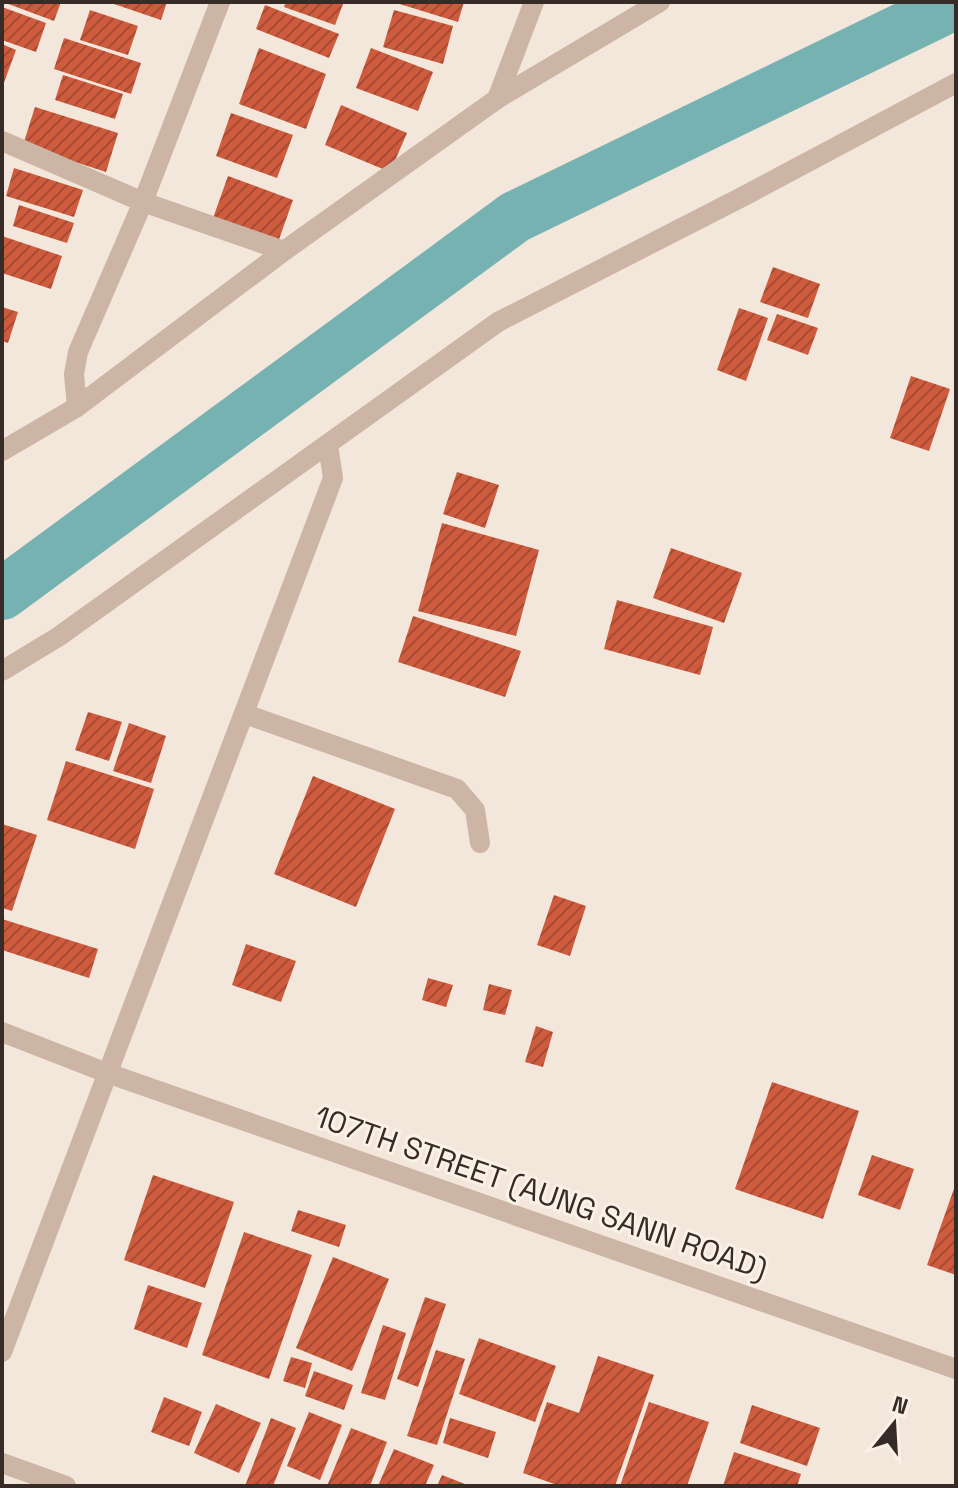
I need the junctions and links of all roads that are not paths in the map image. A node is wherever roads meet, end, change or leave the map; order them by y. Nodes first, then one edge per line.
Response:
1 (220, 2) edge
2 (534, 2) edge
3 (660, 2) edge
4 (956, 83) edge
5 (497, 99) junction
6 (2, 141) edge
7 (143, 202) junction
8 (284, 251) junction
9 (77, 407) junction
10 (328, 445) junction
11 (2, 451) edge
12 (2, 671) edge
13 (245, 714) junction
14 (480, 843) dead end
15 (2, 1032) edge
16 (107, 1073) junction
17 (2, 1352) edge
18 (956, 1369) edge
19 (2, 1463) edge
20 (66, 1486) edge

1 - 7 street
2 - 5 street
3 - 5 street
4 - 10 street
5 - 8 street
6 - 7 street
7 - 8 street
7 - 9 street
8 - 9 street
9 - 11 street
10 - 12 street
10 - 13 street
13 - 14 street
13 - 16 street
15 - 16 street, 107TH STREET (AUNG SANN ROAD)
16 - 17 street
16 - 18 street, 107TH STREET (AUNG SANN ROAD)
19 - 20 street

